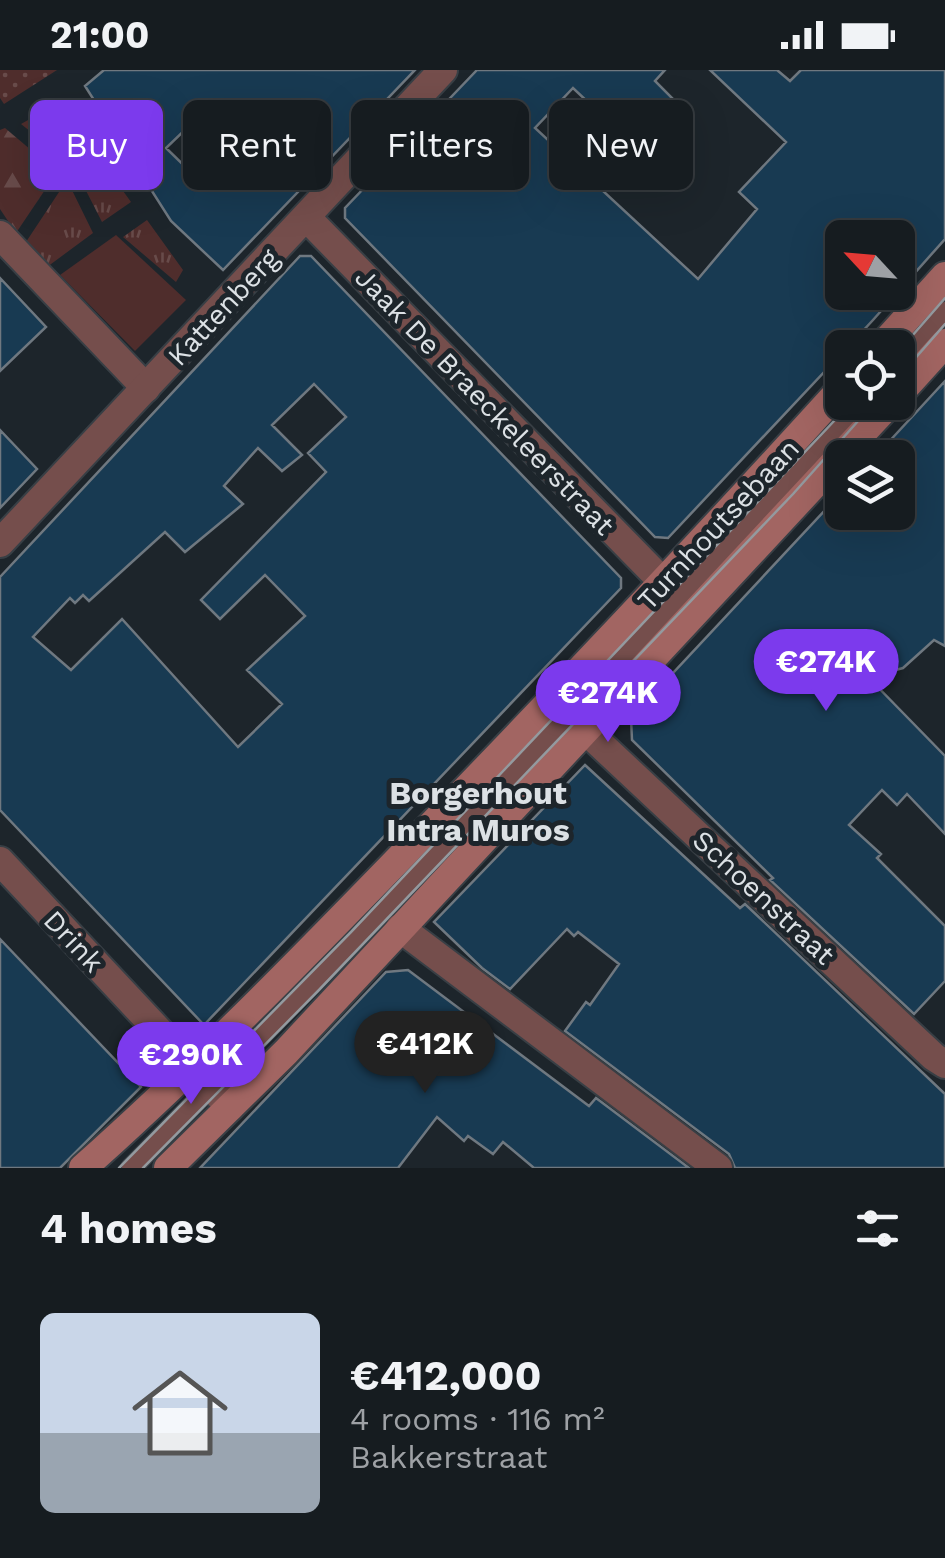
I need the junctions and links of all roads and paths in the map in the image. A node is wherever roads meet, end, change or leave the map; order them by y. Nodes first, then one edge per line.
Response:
1 (444, 70) edge
2 (306, 218) junction
3 (0, 235) edge
4 (945, 276) edge
5 (945, 311) edge
6 (896, 330) edge
7 (945, 343) edge
8 (915, 345) edge
9 (915, 377) edge
10 (146, 388) junction
11 (825, 407) edge
12 (847, 420) edge
13 (874, 420) edge
14 (0, 543) edge
15 (664, 584) junction
16 (584, 728) junction
17 (0, 861) edge
18 (400, 928) junction
19 (945, 1064) edge
20 (211, 1087) junction
21 (83, 1168) edge
22 (131, 1168) edge
23 (168, 1168) edge
24 (718, 1168) edge

1 - 2 street, Kattenberg
2 - 10 street, Kattenberg
2 - 15 street, Jaak De Braeckeleerstraat
3 - 10 street
4 - 6 main road
5 - 8 lane
7 - 9 main road
10 - 14 street, Kattenberg
11 - 15 main road, Turnhoutsebaan
12 - 20 lane
13 - 16 main road, Turnhoutsebaan
15 - 20 main road, Turnhoutsebaan
16 - 18 main road, Turnhoutsebaan
16 - 19 street, Schoenstraat
17 - 20 street, Drink
18 - 20 main road, Turnhoutsebaan
18 - 24 street
20 - 21 main road, Turnhoutsebaan
20 - 22 lane
20 - 23 main road, Turnhoutsebaan

